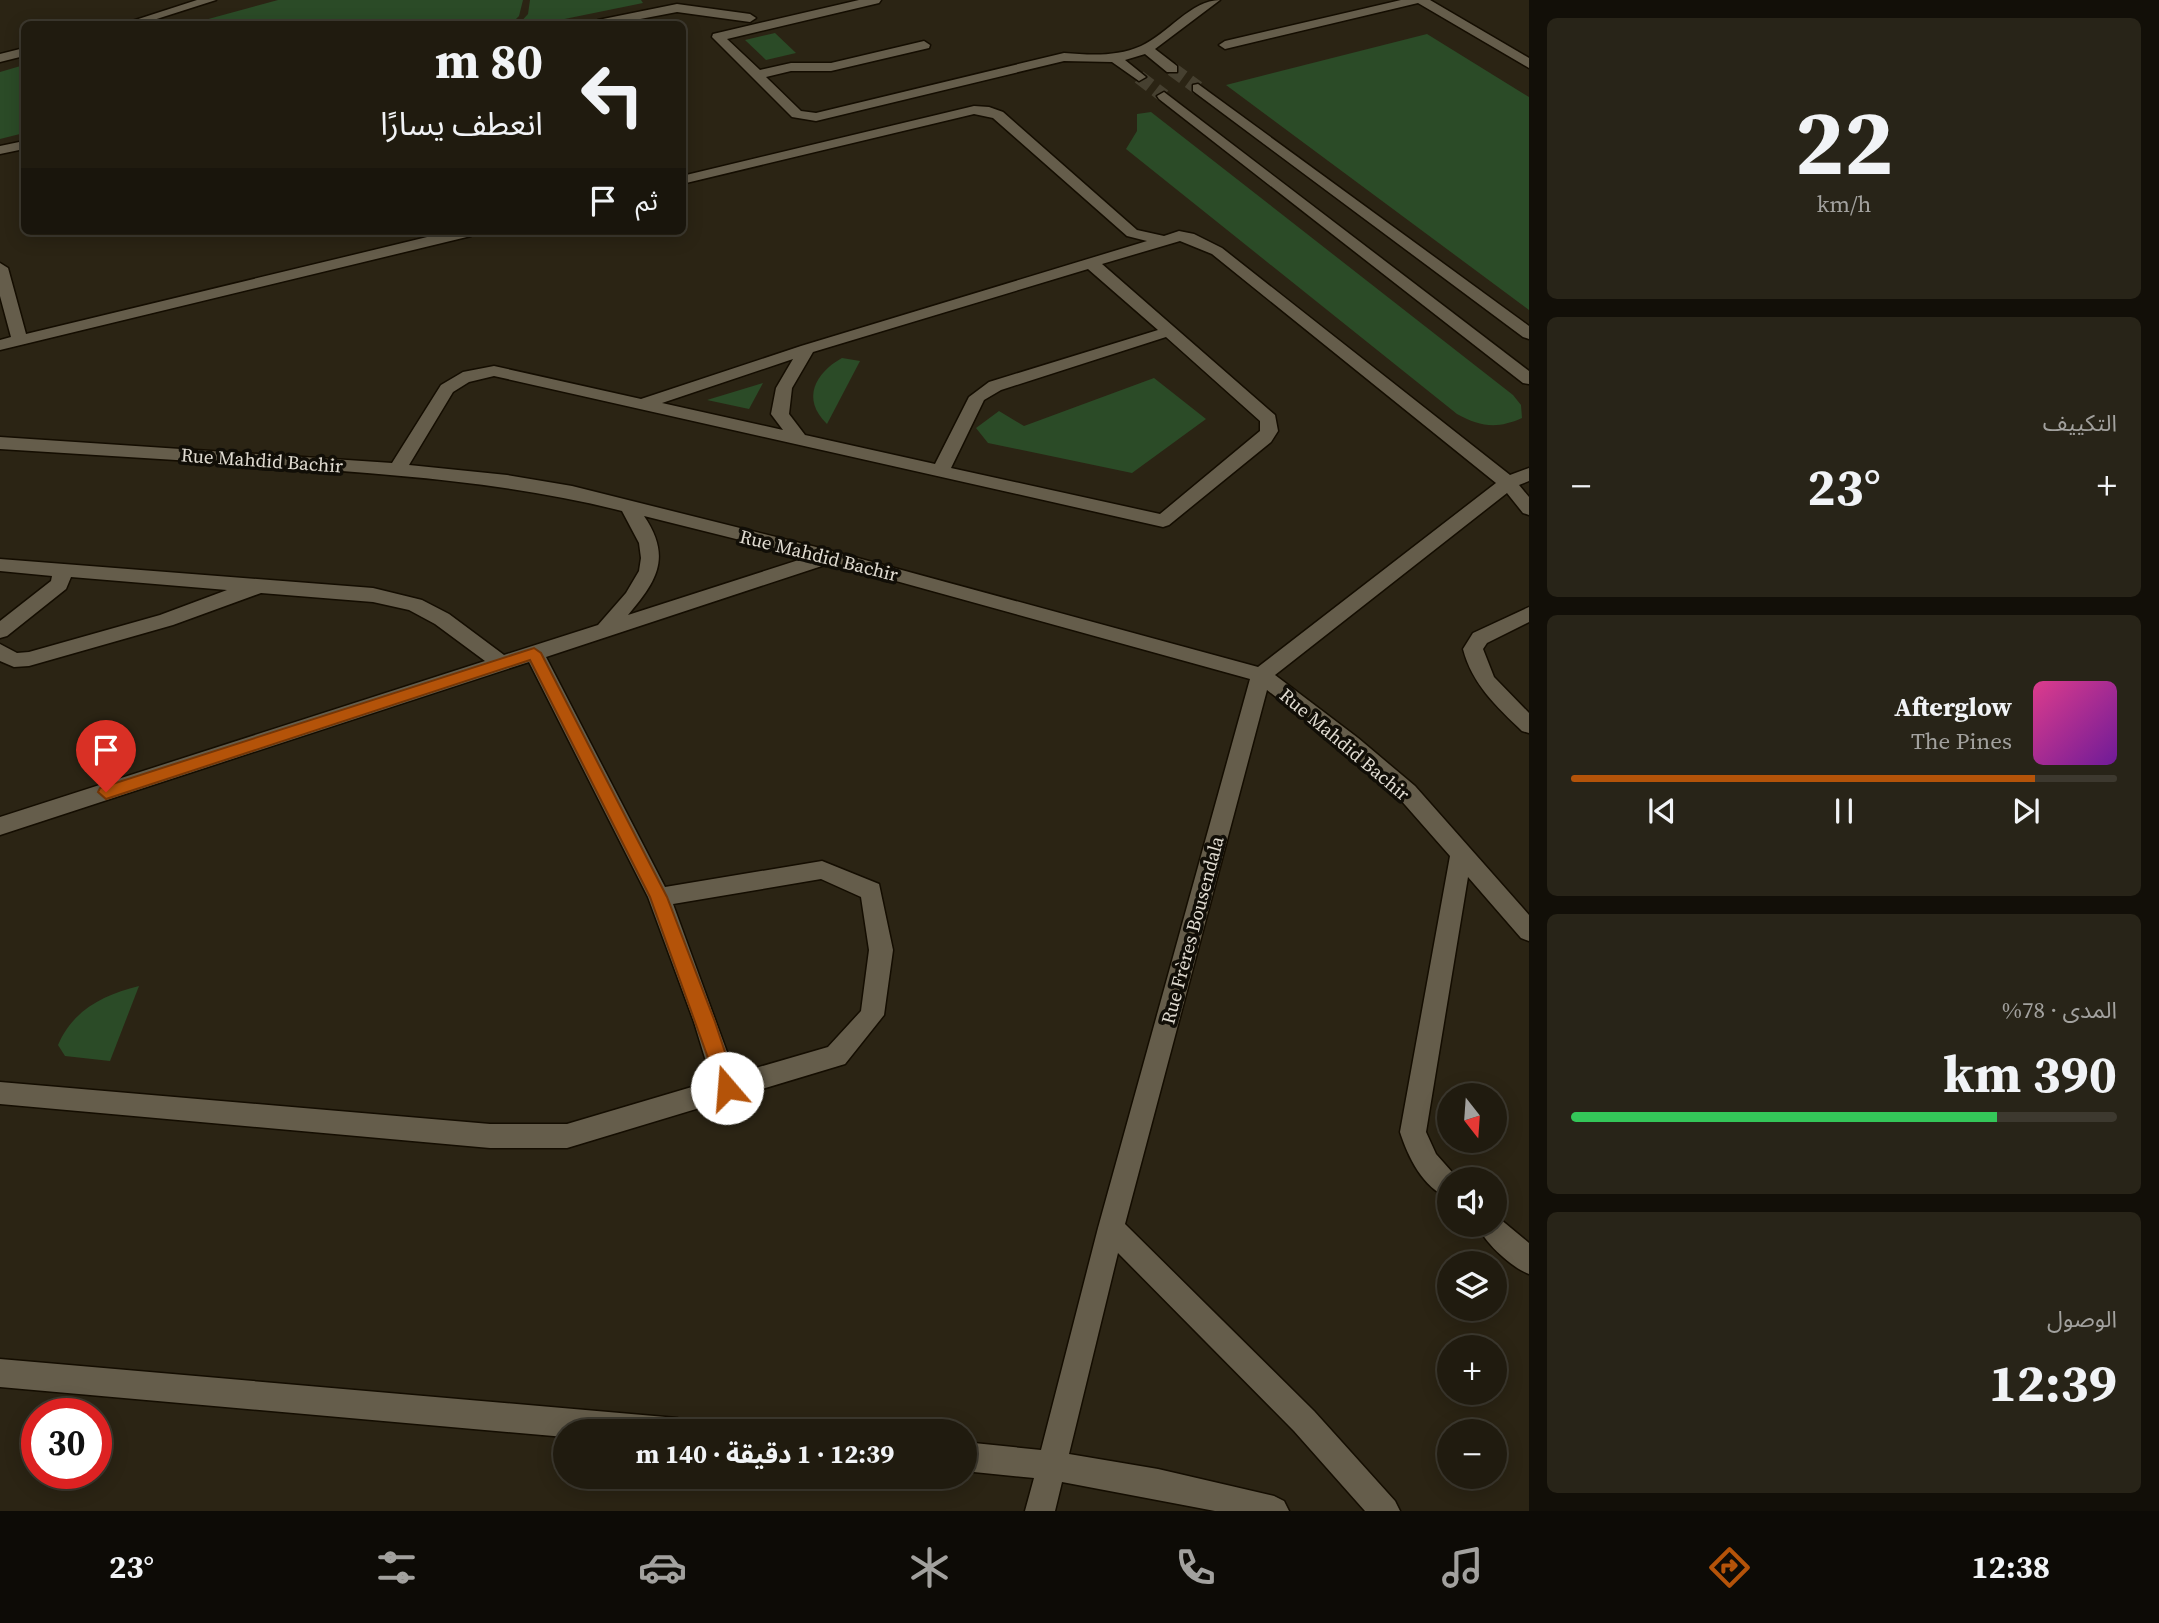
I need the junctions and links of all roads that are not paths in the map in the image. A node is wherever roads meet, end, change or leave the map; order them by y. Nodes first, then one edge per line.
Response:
1 (210, 0) edge
2 (875, 0) edge
3 (1214, 0) edge
4 (1419, 0) edge
5 (750, 20) junction
6 (139, 21) edge
7 (613, 21) edge
8 (924, 45) dead end
9 (1225, 45) dead end
10 (1148, 50) junction
11 (21, 53) edge
12 (0, 58) edge
13 (1525, 58) edge
14 (1116, 59) junction
15 (1172, 69) tunnel mouth
16 (757, 75) junction
17 (1139, 77) tunnel mouth
18 (1198, 88) tunnel mouth
19 (1164, 96) tunnel mouth
20 (21, 146) edge
21 (0, 150) edge
22 (686, 179) edge
23 (454, 235) edge
24 (1161, 239) junction
25 (1090, 262) junction
26 (0, 268) edge
27 (1170, 331) junction
28 (1529, 334) edge
29 (20, 340) junction
30 (0, 345) edge
31 (807, 349) junction
32 (1529, 379) edge
33 (645, 403) junction
34 (799, 439) junction
35 (0, 443) edge
36 (397, 469) junction
37 (941, 471) junction
38 (1518, 478) edge
39 (629, 507) junction
40 (1529, 509) edge
41 (832, 557) junction
42 (0, 565) edge
43 (64, 570) junction
44 (169, 577) junction
45 (269, 586) junction
46 (1529, 614) edge
47 (166, 620) junction
48 (605, 629) junction
49 (0, 631) edge
50 (0, 651) edge
51 (534, 653) junction
52 (502, 664) junction
53 (1261, 675) junction
54 (1529, 725) edge
55 (0, 827) edge
56 (1461, 854) junction
57 (659, 897) junction
58 (1529, 931) edge
59 (727, 1088) junction
60 (0, 1093) edge
61 (1437, 1175) edge
62 (1111, 1227) junction
63 (1503, 1237) edge
64 (1529, 1261) edge
65 (0, 1373) edge
66 (553, 1421) edge
67 (977, 1457) edge
68 (1051, 1464) junction
69 (1040, 1511) edge
70 (1274, 1511) edge
71 (1385, 1511) edge

1 - 6 street
2 - 5 street
3 - 10 street
4 - 9 street
4 - 13 street
5 - 7 street
5 - 16 street
8 - 16 street
10 - 14 street
10 - 15 street
11 - 12 street
14 - 16 street
14 - 17 street
18 - 28 street
19 - 32 street
20 - 21 street
22 - 24 street
23 - 29 street
24 - 25 street
24 - 38 street
25 - 27 street
25 - 31 street
26 - 29 street
27 - 37 street
27 - 37 street
29 - 30 street
31 - 33 street
31 - 34 street
33 - 34 street
33 - 36 street
34 - 37 street
35 - 36 street, Rue Mahdid Bachir
36 - 39 street, Rue Mahdid Bachir
38 - 40 street
38 - 53 street
39 - 41 street, Rue Mahdid Bachir
39 - 48 street
41 - 48 street
41 - 53 street, Rue Mahdid Bachir
42 - 43 street
43 - 44 street
43 - 49 street
44 - 45 street
44 - 47 street
45 - 47 street
45 - 52 street
46 - 54 street
47 - 50 street
48 - 51 street
51 - 52 street
51 - 57 street
52 - 55 street
53 - 56 street, Rue Mahdid Bachir
53 - 62 street, Rue Frères Bousendala
56 - 58 street, Rue Mahdid Bachir
56 - 61 street
57 - 59 street
57 - 59 street
59 - 60 street
62 - 68 street, Rue Frères Bousendala
62 - 71 street
63 - 64 street
65 - 66 street
67 - 68 street
68 - 69 street, Rue Frères Bousendala
68 - 70 street

